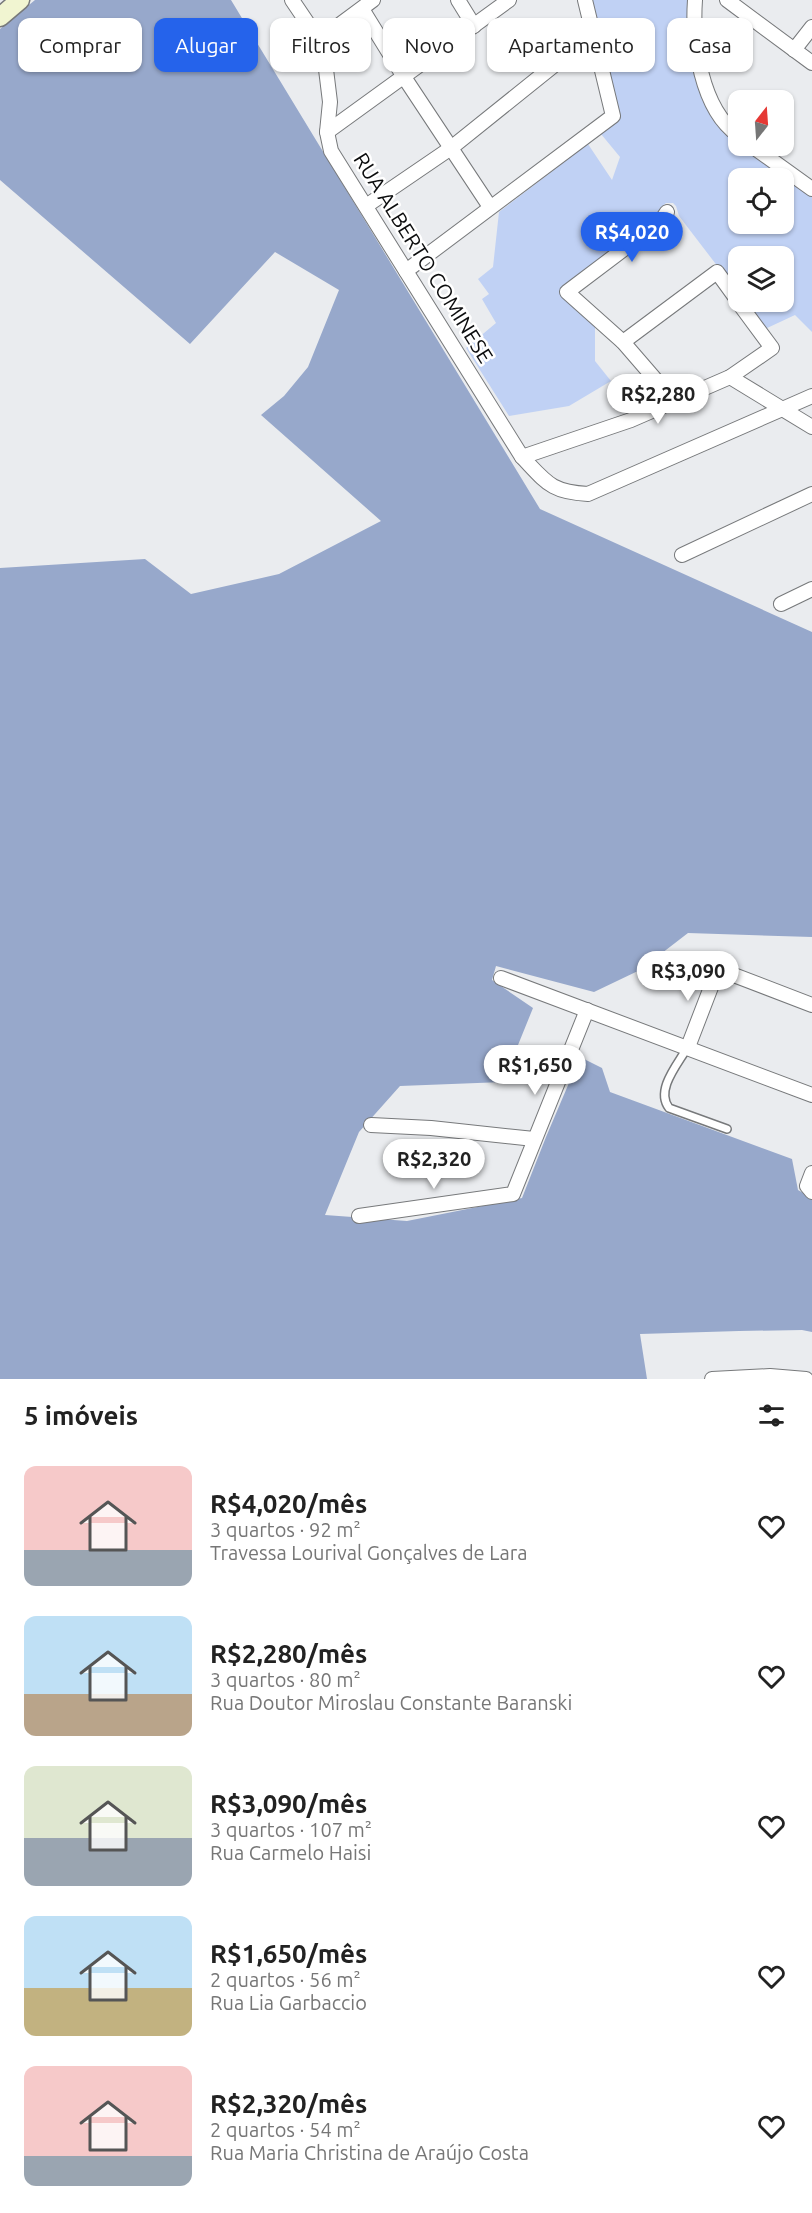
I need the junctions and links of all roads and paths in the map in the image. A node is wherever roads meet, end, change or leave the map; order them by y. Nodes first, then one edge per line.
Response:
1 (20, 0) edge
2 (292, 0) edge
3 (458, 0) edge
4 (509, 0) edge
5 (585, 0) edge
6 (695, 0) edge
7 (727, 0) edge
8 (368, 4) edge
9 (0, 17) edge
10 (304, 18) edge
11 (349, 18) edge
12 (469, 18) edge
13 (589, 18) edge
14 (475, 25) edge
15 (812, 27) edge
16 (794, 50) junction
17 (812, 63) edge
18 (327, 72) edge
19 (411, 72) edge
20 (546, 72) edge
21 (602, 72) edge
22 (404, 77) junction
23 (728, 126) edge
24 (327, 132) junction
25 (451, 148) junction
26 (767, 156) edge
27 (811, 186) edge
28 (366, 207) junction
29 (490, 207) junction
30 (668, 212) dead end
31 (406, 271) junction
32 (728, 287) edge
33 (746, 312) edge
34 (623, 342) junction
35 (730, 377) junction
36 (812, 396) edge
37 (674, 401) junction
38 (782, 409) junction
39 (812, 427) edge
40 (522, 458) junction
41 (812, 494) edge
42 (682, 555) dead end
43 (812, 590) edge
44 (781, 604) dead end
45 (501, 978) dead end
46 (812, 1005) edge
47 (587, 1010) junction
48 (688, 1047) junction
49 (812, 1095) edge
50 (371, 1125) dead end
51 (728, 1129) dead end
52 (534, 1139) junction
53 (359, 1216) dead end
54 (712, 1379) edge
55 (806, 1379) edge

1 - 9 street
2 - 10 street, RUA ALBERTO COMINESE
3 - 12 street
4 - 14 street
5 - 13 street
6 - 23 street
7 - 16 street
8 - 11 street
8 - 22 street
15 - 16 street
16 - 17 street
18 - 24 street, RUA ALBERTO COMINESE
19 - 22 street
20 - 25 street
21 - 29 street
22 - 24 street
22 - 25 street
24 - 28 street, RUA ALBERTO COMINESE
25 - 28 street
25 - 29 street
26 - 27 street
28 - 31 street, RUA ALBERTO COMINESE
29 - 31 street
30 - 34 street
31 - 40 street, RUA ALBERTO COMINESE
32 - 34 street
33 - 35 street
34 - 37 street
35 - 37 street
35 - 38 street
36 - 38 street
37 - 40 street
38 - 39 street
38 - 40 street, RUA ALBERTO COMINESE
41 - 42 street
43 - 44 street
45 - 47 street
46 - 48 street
47 - 48 street
47 - 52 street
48 - 49 street
48 - 51 lane
50 - 52 street
52 - 53 street
54 - 55 street

